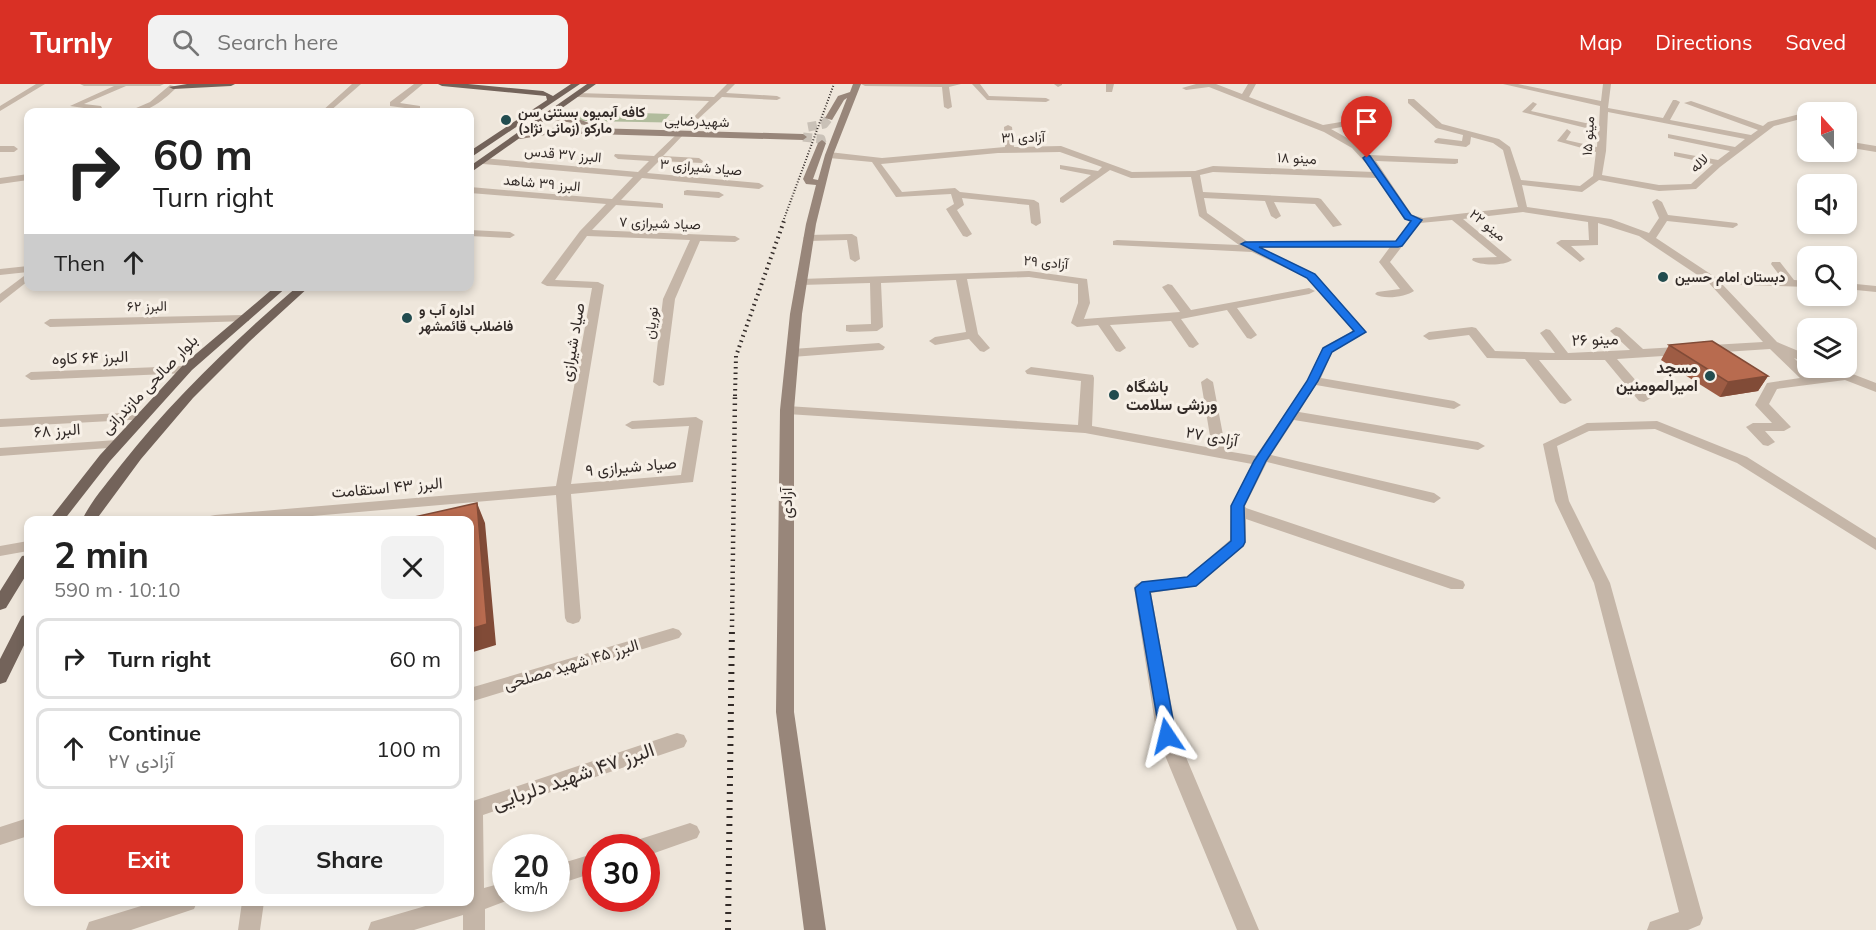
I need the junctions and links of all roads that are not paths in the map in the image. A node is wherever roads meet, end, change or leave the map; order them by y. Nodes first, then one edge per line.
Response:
1 (41, 84) edge
2 (84, 84) edge
3 (161, 84) edge
4 (191, 84) edge
5 (231, 84) edge
6 (357, 84) edge
7 (419, 84) edge
8 (442, 84) edge
9 (489, 84) edge
10 (576, 84) edge
11 (731, 84) edge
12 (865, 84) edge
13 (945, 84) edge
14 (957, 84) edge
15 (976, 84) edge
16 (1209, 84) edge
17 (1252, 84) edge
18 (1507, 84) edge
19 (1607, 84) edge
20 (123, 85) edge
21 (590, 86) edge
22 (173, 87) junction
23 (856, 88) edge
24 (1186, 88) dead end
25 (541, 91) junction
26 (577, 95) junction
27 (720, 95) junction
28 (777, 98) dead end
29 (1244, 98) junction
30 (551, 100) junction
31 (1046, 100) dead end
32 (1411, 101) dead end
33 (1676, 102) dead end
34 (1688, 103) dead end
35 (1533, 104) dead end
36 (1604, 106) junction
37 (948, 107) dead end
38 (98, 108) dead end
39 (142, 108) edge
40 (330, 108) edge
41 (417, 108) dead end
42 (0, 110) edge
43 (552, 113) junction
44 (1385, 116) dead end
45 (698, 117) dead end
46 (1797, 117) edge
47 (829, 118) tunnel mouth
48 (1666, 120) junction
49 (570, 121) junction
50 (808, 127) tunnel mouth
51 (1008, 127) dead end
52 (1322, 128) junction
53 (1764, 129) junction
54 (558, 130) junction
55 (1603, 130) junction
56 (1567, 132) dead end
57 (761, 133) junction
58 (680, 134) junction
59 (1467, 134) junction
60 (520, 136) junction
61 (1671, 136) dead end
62 (803, 137) tunnel mouth
63 (1752, 138) junction
64 (1438, 141) dead end
65 (822, 143) dead end
66 (1857, 145) edge
67 (1876, 148) edge
68 (0, 149) edge
69 (14, 150) dead end
70 (1010, 150) junction
71 (1736, 150) junction
72 (474, 151) edge
73 (1602, 151) junction
74 (1677, 154) dead end
75 (829, 155) junction
76 (618, 156) dead end
77 (657, 158) junction
78 (1367, 158) junction
79 (1199, 159) dead end
80 (699, 160) dead end
81 (483, 161) junction
82 (875, 161) junction
83 (1455, 161) dead end
84 (1719, 163) junction
85 (474, 167) edge
86 (1063, 167) dead end
87 (1109, 167) junction
88 (1211, 169) junction
89 (1099, 174) junction
90 (1195, 174) junction
91 (641, 175) junction
92 (1380, 175) junction
93 (1597, 177) junction
94 (24, 180) edge
95 (727, 182) junction
96 (1517, 182) junction
97 (0, 183) edge
98 (822, 183) junction
99 (759, 186) dead end
100 (474, 190) edge
101 (687, 193) dead end
102 (957, 195) junction
103 (1198, 195) junction
104 (1268, 198) junction
105 (1063, 200) dead end
106 (1657, 202) dead end
107 (612, 203) junction
108 (660, 206) dead end
109 (1523, 208) junction
110 (1276, 216) dead end
111 (1454, 217) junction
112 (1664, 218) junction
113 (1593, 219) junction
114 (1417, 220) junction
115 (1036, 223) dead end
116 (851, 225) dead end
117 (1337, 225) dead end
118 (1732, 225) dead end
119 (474, 232) edge
120 (584, 233) junction
121 (967, 234) dead end
122 (510, 235) dead end
123 (697, 237) junction
124 (852, 237) junction
125 (808, 238) junction
126 (735, 239) dead end
127 (1650, 239) junction
128 (1117, 243) dead end
129 (1398, 244) junction
130 (1251, 247) junction
131 (855, 259) dead end
132 (1580, 259) dead end
133 (1477, 260) dead end
134 (1776, 264) dead end
135 (24, 269) edge
136 (0, 272) edge
137 (961, 276) junction
138 (24, 279) edge
139 (874, 280) junction
140 (1712, 280) junction
141 (801, 282) junction
142 (1791, 283) junction
143 (1797, 283) edge
144 (1168, 287) dead end
145 (1857, 287) edge
146 (1876, 289) edge
147 (277, 291) edge
148 (299, 291) edge
149 (1309, 291) dead end
150 (1381, 294) dead end
151 (0, 300) edge
152 (1230, 307) junction
153 (1188, 315) junction
154 (1174, 317) junction
155 (245, 319) junction
156 (1102, 322) junction
157 (50, 323) dead end
158 (850, 328) dead end
159 (1616, 331) dead end
160 (1546, 333) dead end
161 (972, 335) junction
162 (1251, 335) dead end
163 (1430, 336) dead end
164 (934, 341) dead end
165 (1194, 344) dead end
166 (1773, 345) junction
167 (879, 347) dead end
168 (984, 348) dead end
169 (1120, 348) dead end
170 (792, 353) junction
171 (1640, 353) junction
172 (1797, 355) edge
173 (1529, 356) junction
174 (1608, 356) junction
175 (1565, 357) junction
176 (185, 370) junction
177 (1031, 371) dead end
178 (31, 375) dead end
179 (1832, 378) edge
180 (1852, 378) edge
181 (1312, 381) junction
182 (1810, 381) junction
183 (659, 382) dead end
184 (1207, 382) dead end
185 (1876, 387) edge
186 (1644, 398) dead end
187 (1565, 400) dead end
188 (1454, 405) dead end
189 (786, 410) junction
190 (1291, 415) junction
191 (143, 416) junction
192 (0, 423) edge
193 (632, 425) dead end
194 (1085, 429) junction
195 (1768, 442) dead end
196 (117, 444) junction
197 (1478, 446) dead end
198 (0, 452) edge
199 (1220, 454) junction
200 (1262, 459) junction
201 (563, 490) junction
202 (1434, 498) dead end
203 (1238, 511) junction
204 (59, 516) edge
205 (93, 516) edge
206 (261, 516) edge
207 (1876, 545) edge
208 (24, 547) edge
209 (0, 551) edge
210 (24, 566) edge
211 (1456, 585) dead end
212 (0, 604) edge
213 (573, 618) dead end
214 (24, 628) edge
215 (672, 634) dead end
216 (0, 677) edge
217 (474, 694) edge
218 (677, 741) dead end
219 (474, 809) edge
220 (24, 828) edge
221 (690, 832) dead end
222 (0, 836) edge
223 (660, 842) edge
224 (492, 896) edge
225 (474, 902) joint
226 (173, 906) edge
227 (252, 906) edge
228 (460, 906) edge
229 (97, 930) edge
230 (249, 930) edge
231 (379, 930) edge
232 (474, 930) edge
233 (815, 930) edge
234 (1248, 930) edge
235 (1658, 930) edge

1 - 42 street
2 - 20 street
3 - 20 street
3 - 22 main road
4 - 22 main road
5 - 22 main road
6 - 40 street
7 - 41 street
8 - 25 main road
9 - 25 main road
10 - 25 main road
10 - 30 main road
11 - 27 street
12 - 13 street
13 - 14 street
13 - 37 street
15 - 31 street
16 - 24 street
16 - 29 street
17 - 29 street
18 - 36 street
19 - 36 street, مینو ۱۵
20 - 38 street
21 - 26 main road
21 - 27 street
22 - 39 street
23 - 47 main road
23 - 75 main road, آزادی
25 - 30 main road
26 - 27 street
26 - 43 main road
27 - 28 street
27 - 45 street
29 - 52 street
30 - 72 main road
32 - 59 street
33 - 48 street
34 - 53 street
35 - 55 street
36 - 48 street
36 - 55 street, مینو ۱۵
43 - 49 main road, شهیدرضایی
43 - 60 main road
44 - 52 street
46 - 53 street, لاله
48 - 63 street
49 - 54 main road
49 - 57 main road, شهیدرضایی
50 - 57 main road, شهیدرضایی
51 - 70 street
52 - 78 street
53 - 63 street, لاله
54 - 58 main road, شهیدرضایی
54 - 60 main road, شهیدرضایی
55 - 73 street, مینو ۱۵
56 - 73 street
57 - 58 main road, شهیدرضایی
57 - 62 main road, شهیدرضایی
58 - 77 street, صیاد شیرازی
59 - 64 street
59 - 96 street
60 - 81 main road
61 - 71 street
63 - 71 street, لاله
65 - 98 main road
66 - 67 street
68 - 69 street
70 - 82 street, آزادی ۳۱
70 - 87 street, آزادی ۳۱
71 - 84 street, لاله
73 - 93 street, مینو ۱۵
74 - 84 street
75 - 82 street, آزادی ۳۱
75 - 98 main road, آزادی
76 - 77 street
77 - 80 street
77 - 91 street, صیاد شیرازی
78 - 83 street
78 - 92 street
79 - 88 street
81 - 85 main road
81 - 91 street, البرز ۳۷ قدس
82 - 102 street
84 - 93 street, لاله
86 - 89 street
87 - 89 street
87 - 90 street, آزادی ۳۱
88 - 90 street, آزادی ۳۱
88 - 92 street, مینو ۱۸
89 - 105 street
90 - 103 street
91 - 95 street, صیاد شیرازی ۳
91 - 107 street, صیاد شیرازی
92 - 114 street
93 - 96 street, مینو ۱۵
94 - 97 street
95 - 99 street, صیاد شیرازی ۳
95 - 101 street
96 - 109 street
98 - 125 main road, آزادی
100 - 107 street, البرز ۳۹ شاهد
102 - 115 street
102 - 121 street
103 - 104 street
103 - 130 street
104 - 110 street
104 - 117 street
106 - 112 street
107 - 108 street, البرز ۳۹ شاهد
107 - 120 street, صیاد شیرازی
109 - 111 street
109 - 113 street
111 - 114 street
111 - 133 street, مینو ۲۲
112 - 118 street
112 - 127 street
113 - 127 street
113 - 132 street
114 - 129 street
116 - 124 street
119 - 122 street
120 - 123 street, صیاد شیرازی ۷
120 - 201 street, صیاد شیرازی
123 - 126 street, صیاد شیرازی ۷
123 - 183 street, نوریان
124 - 125 street
124 - 131 street
125 - 141 main road, آزادی
127 - 140 street
128 - 130 street
129 - 130 street
129 - 150 street
130 - 181 street
134 - 142 street
135 - 136 street
137 - 139 street, آزادی ۲۹
137 - 156 street, آزادی ۲۹
137 - 161 street
138 - 151 street
139 - 141 street, آزادی ۲۹
139 - 158 street
140 - 142 street
140 - 166 street
141 - 170 main road, آزادی
142 - 143 street
144 - 153 street
145 - 146 street
147 - 155 main road, بلوار صالحی مازندرانی
148 - 205 main road
149 - 152 street, آزادی ۲۹
152 - 153 street, آزادی ۲۹
152 - 162 street
153 - 154 street, آزادی ۲۹
154 - 156 street, آزادی ۲۹
154 - 165 street
155 - 157 street, البرز ۶۲
155 - 176 main road, بلوار صالحی مازندرانی
156 - 169 street
159 - 171 street
160 - 175 street
161 - 164 street
161 - 168 street
163 - 173 street, مینو ۲۶
166 - 171 street, مینو ۲۶
166 - 172 street
166 - 182 street
167 - 170 street
170 - 189 main road, آزادی
171 - 174 street, مینو ۲۶
173 - 175 street, مینو ۲۶
173 - 187 street
174 - 175 street, مینو ۲۶
174 - 186 street
176 - 178 street, البرز ۶۴ کاوه
176 - 191 main road, بلوار صالحی مازندرانی
177 - 194 street
179 - 182 street
180 - 185 street
181 - 188 street
181 - 190 street
182 - 195 street
184 - 199 street
189 - 194 street, آزادی ۲۷
189 - 233 main road, آزادی
190 - 197 street
190 - 200 street
191 - 192 street
191 - 196 main road, بلوار صالحی مازندرانی
193 - 201 street, صیاد شیرازی ۹
194 - 199 street, آزادی ۲۷
196 - 198 street, البرز ۶۸
196 - 204 main road, بلوار صالحی مازندرانی
199 - 200 street, آزادی ۲۷
200 - 202 street, آزادی ۲۷
200 - 203 street
201 - 206 street, البرز ۴۳ استقامت
201 - 213 street, صیاد شیرازی
203 - 211 street
203 - 234 street
207 - 235 street
208 - 209 street
210 - 212 main road
214 - 216 main road
215 - 217 street, البرز ۴۵ شهید مصلحی
218 - 219 street, البرز ۴۷ شهید دلربایی
220 - 222 street
221 - 223 street
224 - 225 street
225 - 232 street
226 - 229 street
227 - 230 street
228 - 231 street

